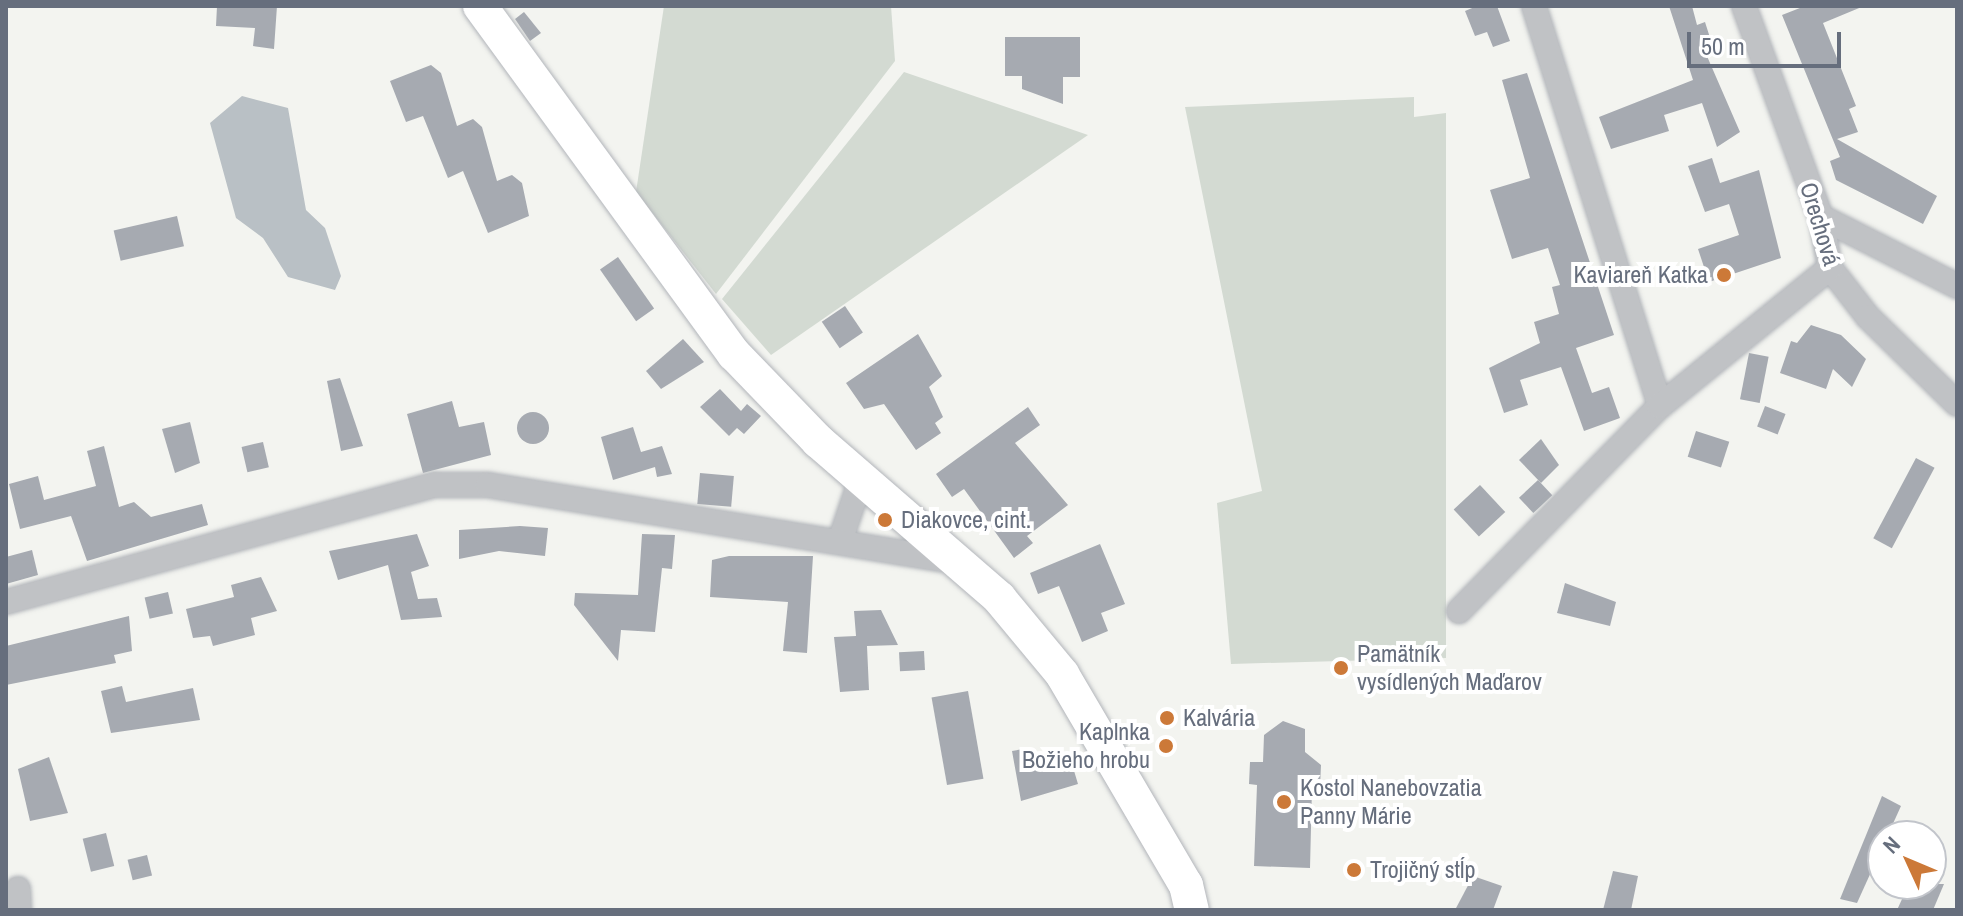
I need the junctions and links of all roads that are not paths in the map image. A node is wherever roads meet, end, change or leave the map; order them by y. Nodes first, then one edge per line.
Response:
1 (480, 6) edge
2 (1534, 6) edge
3 (1744, 6) edge
4 (1821, 217) junction
5 (1830, 268) junction
6 (1957, 286) edge
7 (1957, 404) edge
8 (1660, 406) junction
9 (861, 479) junction
10 (840, 541) junction
11 (956, 561) junction
12 (6, 602) edge
13 (1459, 611) dead end
14 (1192, 910) edge

1 - 9 street
2 - 8 street
3 - 4 street, Orechová
4 - 5 street, Orechová
4 - 6 street
5 - 7 street, Orechová
5 - 8 street
8 - 13 street
9 - 10 street
9 - 11 street
10 - 11 street
10 - 12 street
11 - 14 street

